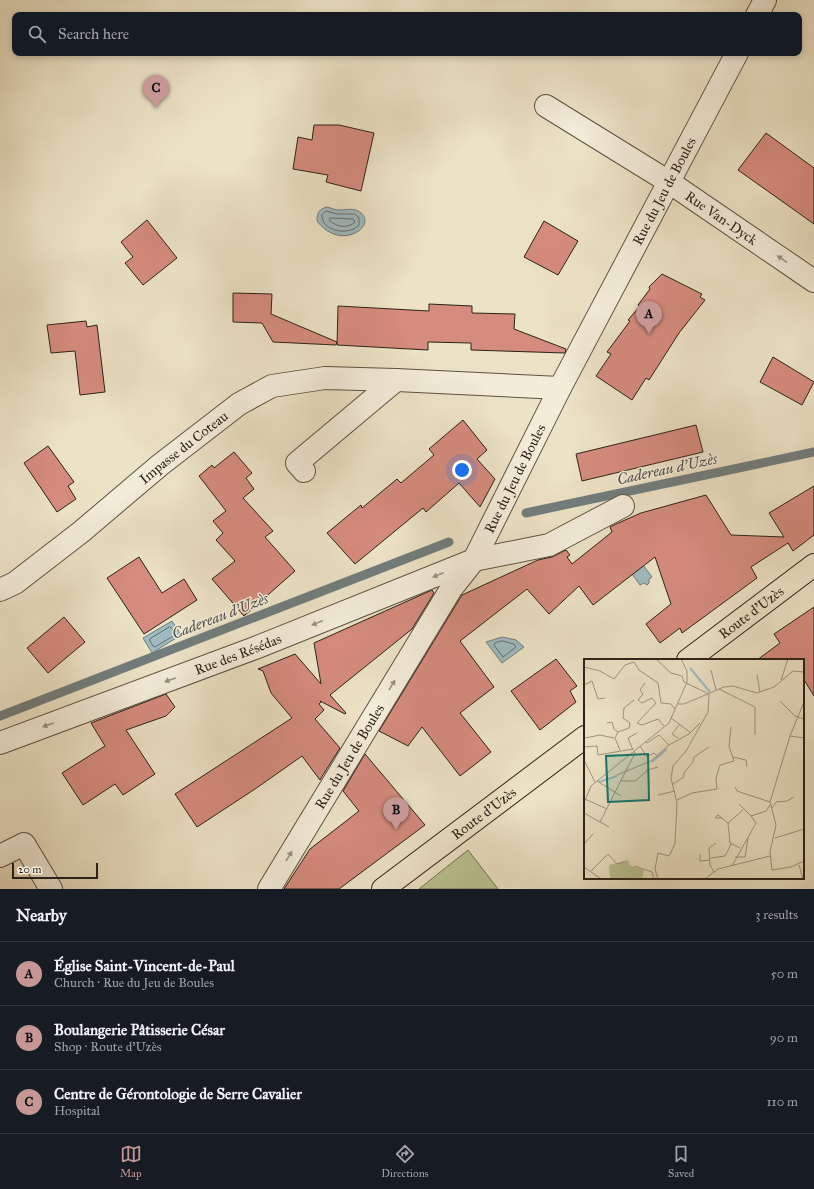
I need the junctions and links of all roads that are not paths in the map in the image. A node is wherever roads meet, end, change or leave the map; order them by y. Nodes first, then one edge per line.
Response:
1 (764, 0) edge
2 (758, 12) edge
3 (735, 56) edge
4 (546, 106) dead end
5 (669, 182) junction
6 (814, 281) edge
7 (396, 380) junction
8 (560, 388) junction
9 (304, 471) dead end
10 (624, 506) dead end
11 (474, 560) junction
12 (814, 565) edge
13 (0, 590) edge
14 (689, 659) edge
15 (584, 738) edge
16 (0, 743) edge
17 (0, 856) edge
18 (51, 889) edge
19 (269, 889) edge
20 (383, 889) edge

1 - 2 street
3 - 5 street, Rue du Jeu de Boules
4 - 5 street, Rue Van-Dyck
6 -> 5 street, Rue Van-Dyck
5 - 8 street, Rue du Jeu de Boules
7 - 8 street, Impasse du Coteau
7 - 9 street
7 - 13 street, Impasse du Coteau
8 - 11 street, Rue du Jeu de Boules
10 - 11 street, Rue des Résédas
11 -> 16 street, Rue des Résédas
19 -> 11 street, Rue du Jeu de Boules
12 - 14 main road, Route d'Uzès
15 - 20 main road, Route d'Uzès
17 - 18 street

